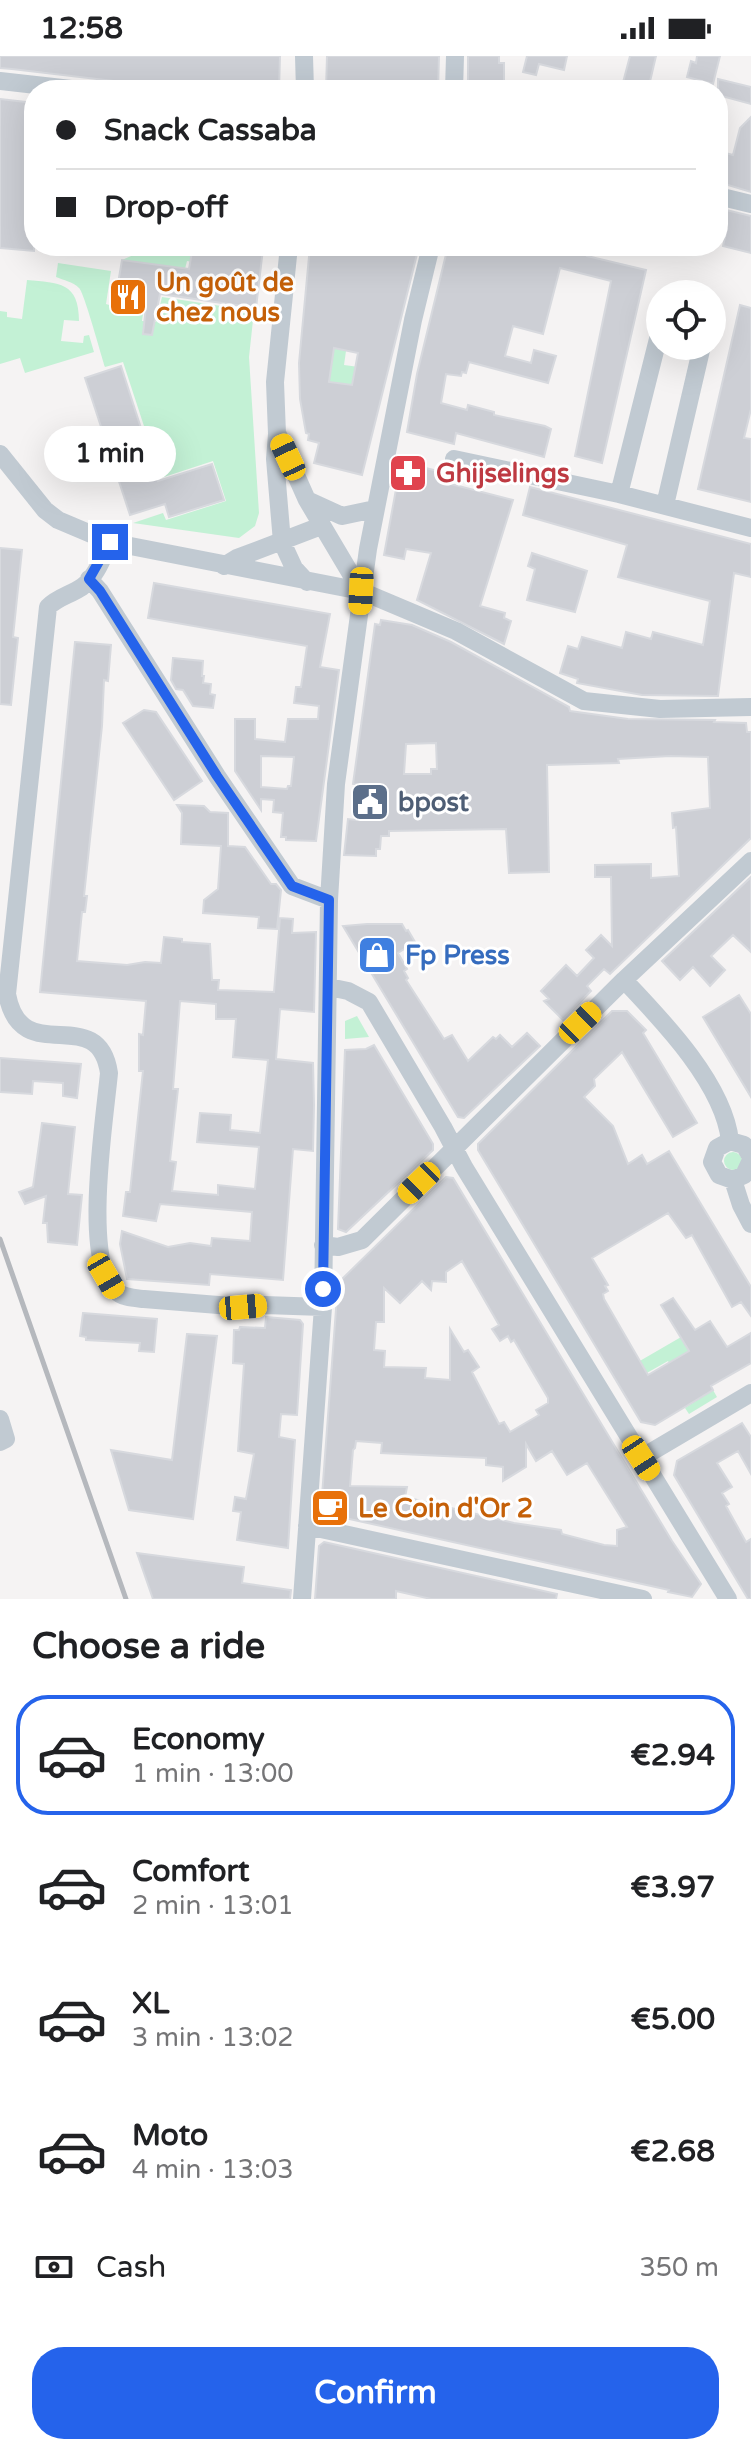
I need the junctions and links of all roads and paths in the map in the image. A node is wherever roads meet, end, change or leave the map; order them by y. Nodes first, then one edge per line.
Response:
1 (304, 56) edge
2 (455, 56) edge
3 (305, 80) edge
4 (454, 80) edge
5 (0, 81) edge
6 (24, 84) edge
7 (728, 198) edge
8 (751, 204) edge
9 (288, 256) edge
10 (429, 256) edge
11 (653, 360) edge
12 (699, 360) edge
13 (277, 434) junction
14 (0, 454) edge
15 (454, 459) dead end
16 (619, 494) junction
17 (307, 500) junction
18 (665, 505) junction
19 (375, 509) junction
20 (321, 526) junction
21 (751, 528) edge
22 (110, 542) junction
23 (282, 542) junction
24 (224, 566) junction
25 (89, 579) junction
26 (307, 582) junction
27 (361, 591) junction
28 (751, 707) edge
29 (751, 861) edge
30 (329, 900) junction
31 (624, 980) junction
32 (329, 987) junction
33 (730, 1141) junction
34 (454, 1148) junction
35 (751, 1159) edge
36 (733, 1180) junction
37 (751, 1224) edge
38 (323, 1245) junction
39 (323, 1307) junction
40 (751, 1393) edge
41 (0, 1419) edge
42 (0, 1442) edge
43 (641, 1458) junction
44 (307, 1526) junction
45 (302, 1599) edge
46 (643, 1599) edge
47 (728, 1599) edge

1 - 3 street
2 - 4 street
5 - 6 street
7 - 8 street
9 - 13 street
10 - 19 street
11 - 16 street
12 - 18 street
13 - 17 street
13 - 23 street
14 - 22 street
15 - 16 street
16 - 18 street
17 - 19 street
17 - 20 street
18 - 21 street
19 - 27 street
20 - 23 street
20 - 27 street
22 - 24 street
22 - 25 street
23 - 24 street
23 - 26 street
24 - 26 street
25 - 30 street
25 - 39 street
26 - 27 street
27 - 28 street
27 - 30 street
29 - 31 street
30 - 32 street
31 - 33 street
31 - 34 street
32 - 34 street
32 - 38 street
33 - 35 street
33 - 36 street
34 - 38 street
34 - 43 street
35 - 36 street
36 - 37 street
38 - 39 street
39 - 44 street
40 - 43 street
41 - 42 street
43 - 47 street
44 - 45 street
44 - 46 street

